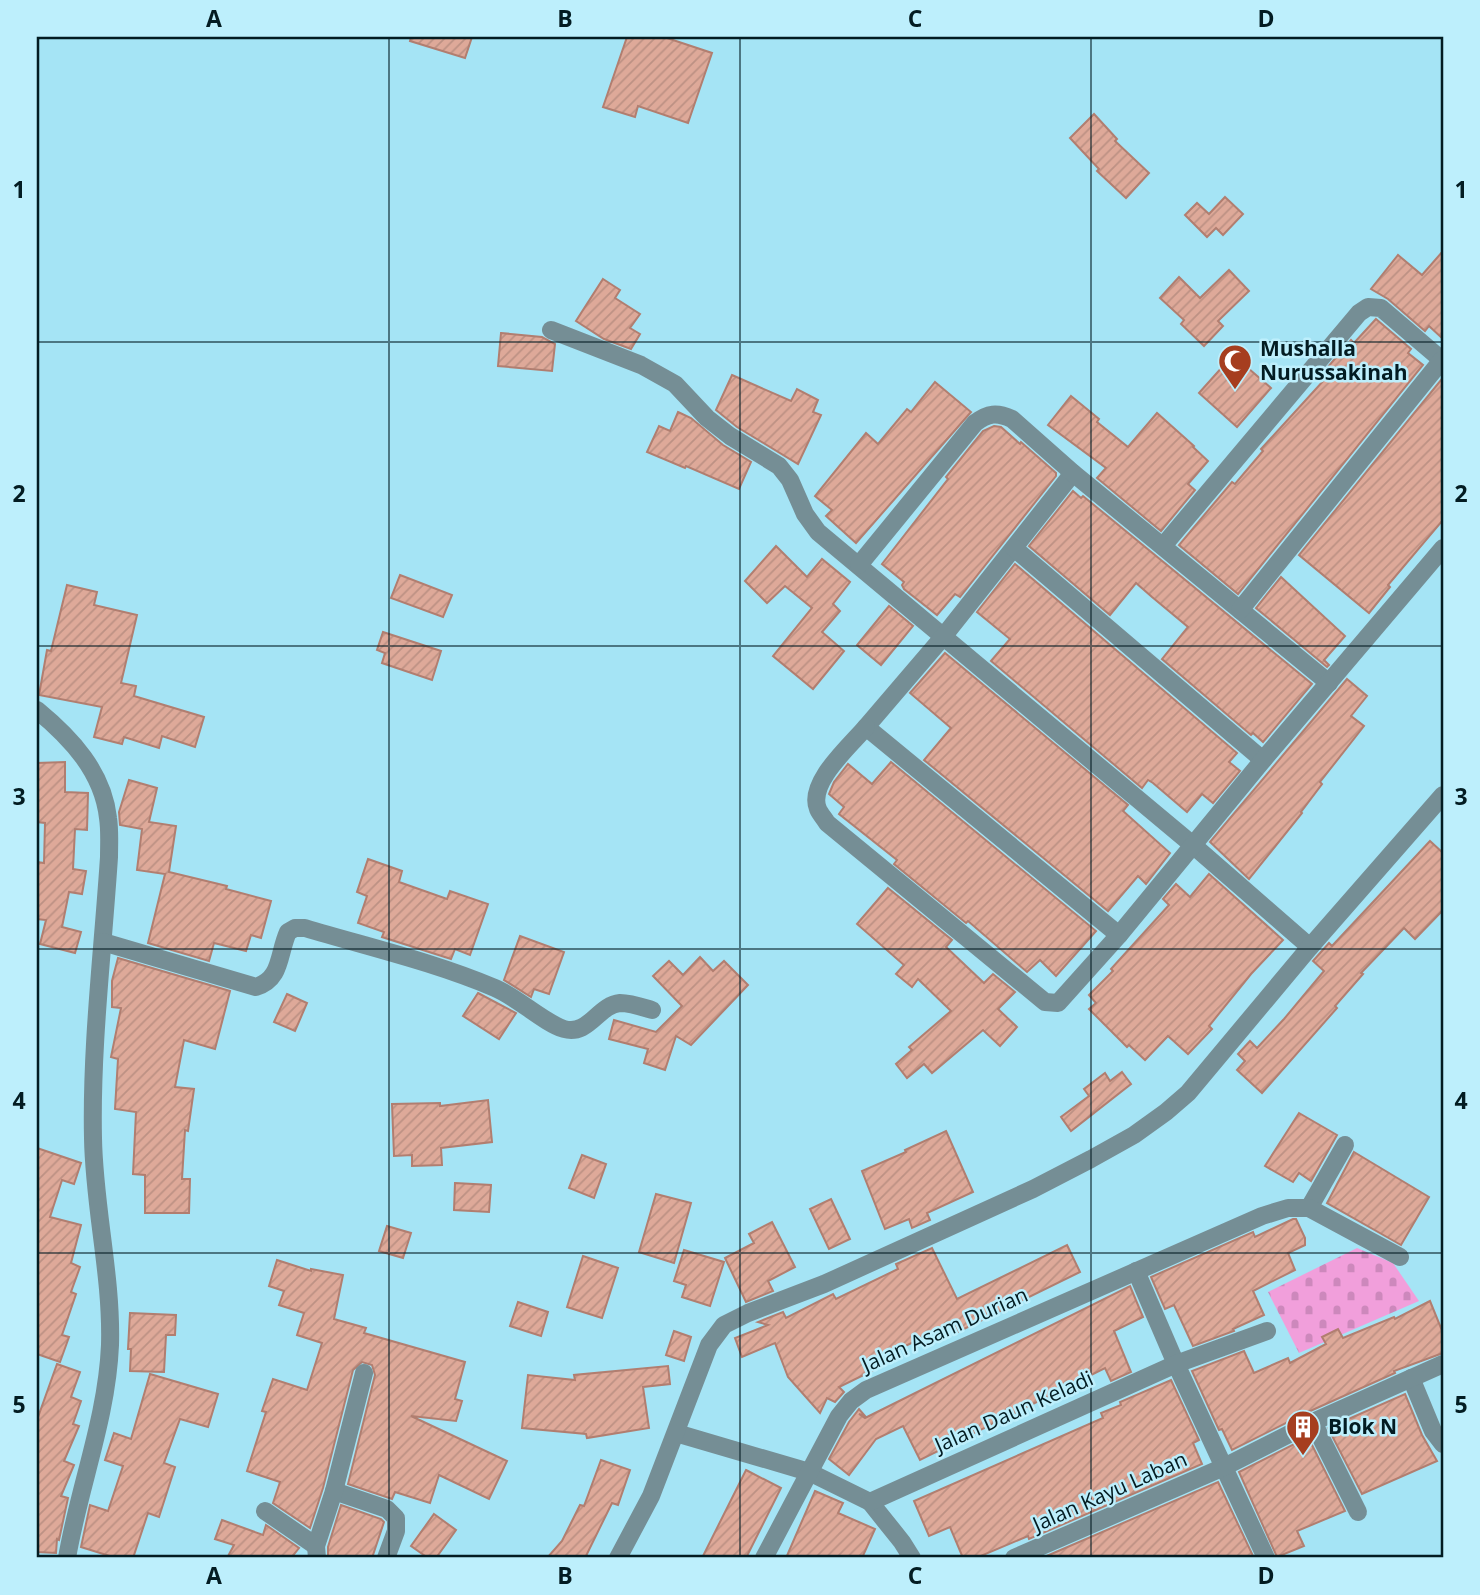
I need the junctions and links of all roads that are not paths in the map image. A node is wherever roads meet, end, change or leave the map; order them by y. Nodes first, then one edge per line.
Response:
1 (551, 330) dead end
2 (1443, 361) edge
3 (1073, 473) junction
4 (1163, 546) junction
5 (1014, 548) junction
6 (1443, 548) edge
7 (859, 565) junction
8 (1240, 610) junction
9 (943, 637) junction
10 (1329, 683) junction
11 (37, 710) edge
12 (866, 727) junction
13 (1264, 760) junction
14 (1443, 795) edge
15 (1194, 846) junction
16 (1119, 934) junction
17 (103, 942) junction
18 (1310, 947) junction
19 (652, 1010) dead end
20 (1345, 1145) dead end
21 (1309, 1208) junction
22 (1400, 1257) dead end
23 (1136, 1271) junction
24 (1267, 1331) dead end
25 (1176, 1364) junction
26 (1443, 1364) edge
27 (364, 1373) dead end
28 (1411, 1378) junction
29 (1313, 1422) junction
30 (676, 1433) junction
31 (1443, 1444) edge
32 (1223, 1467) junction
33 (809, 1472) junction
34 (334, 1491) junction
35 (870, 1502) junction
36 (265, 1511) dead end
37 (1358, 1512) dead end
38 (902, 1542) junction
39 (316, 1552) edge
40 (67, 1558) edge
41 (386, 1558) edge
42 (618, 1558) edge
43 (764, 1558) edge
44 (894, 1558) edge
45 (912, 1558) edge
46 (1014, 1558) edge
47 (1266, 1558) edge

1 - 7 street
2 - 4 street
2 - 8 street
3 - 4 street
3 - 5 street
3 - 7 street
4 - 8 street
5 - 9 street
5 - 13 street
6 - 10 street
7 - 9 street
8 - 10 street
9 - 12 street
9 - 15 street
10 - 13 street
11 - 17 street
12 - 16 street
12 - 16 street
13 - 15 street
14 - 18 street
15 - 16 street
15 - 18 street
17 - 19 street
17 - 40 street
18 - 30 street
20 - 21 street
21 - 22 street
21 - 23 street, Jalan Asam Durian
23 - 25 street
23 - 33 street, Jalan Asam Durian
24 - 25 street, Jalan Daun Keladi
25 - 32 street
25 - 35 street, Jalan Daun Keladi
26 - 28 street, Jalan Kayu Laban
27 - 34 street
28 - 29 street, Jalan Kayu Laban
28 - 31 street
29 - 32 street, Jalan Kayu Laban
29 - 37 street
30 - 33 street
30 - 42 street
32 - 46 street, Jalan Kayu Laban
32 - 47 street
33 - 35 street
33 - 43 street, Jalan Asam Durian
34 - 39 street
34 - 41 street
35 - 38 street
36 - 39 street
38 - 44 street
38 - 45 street

